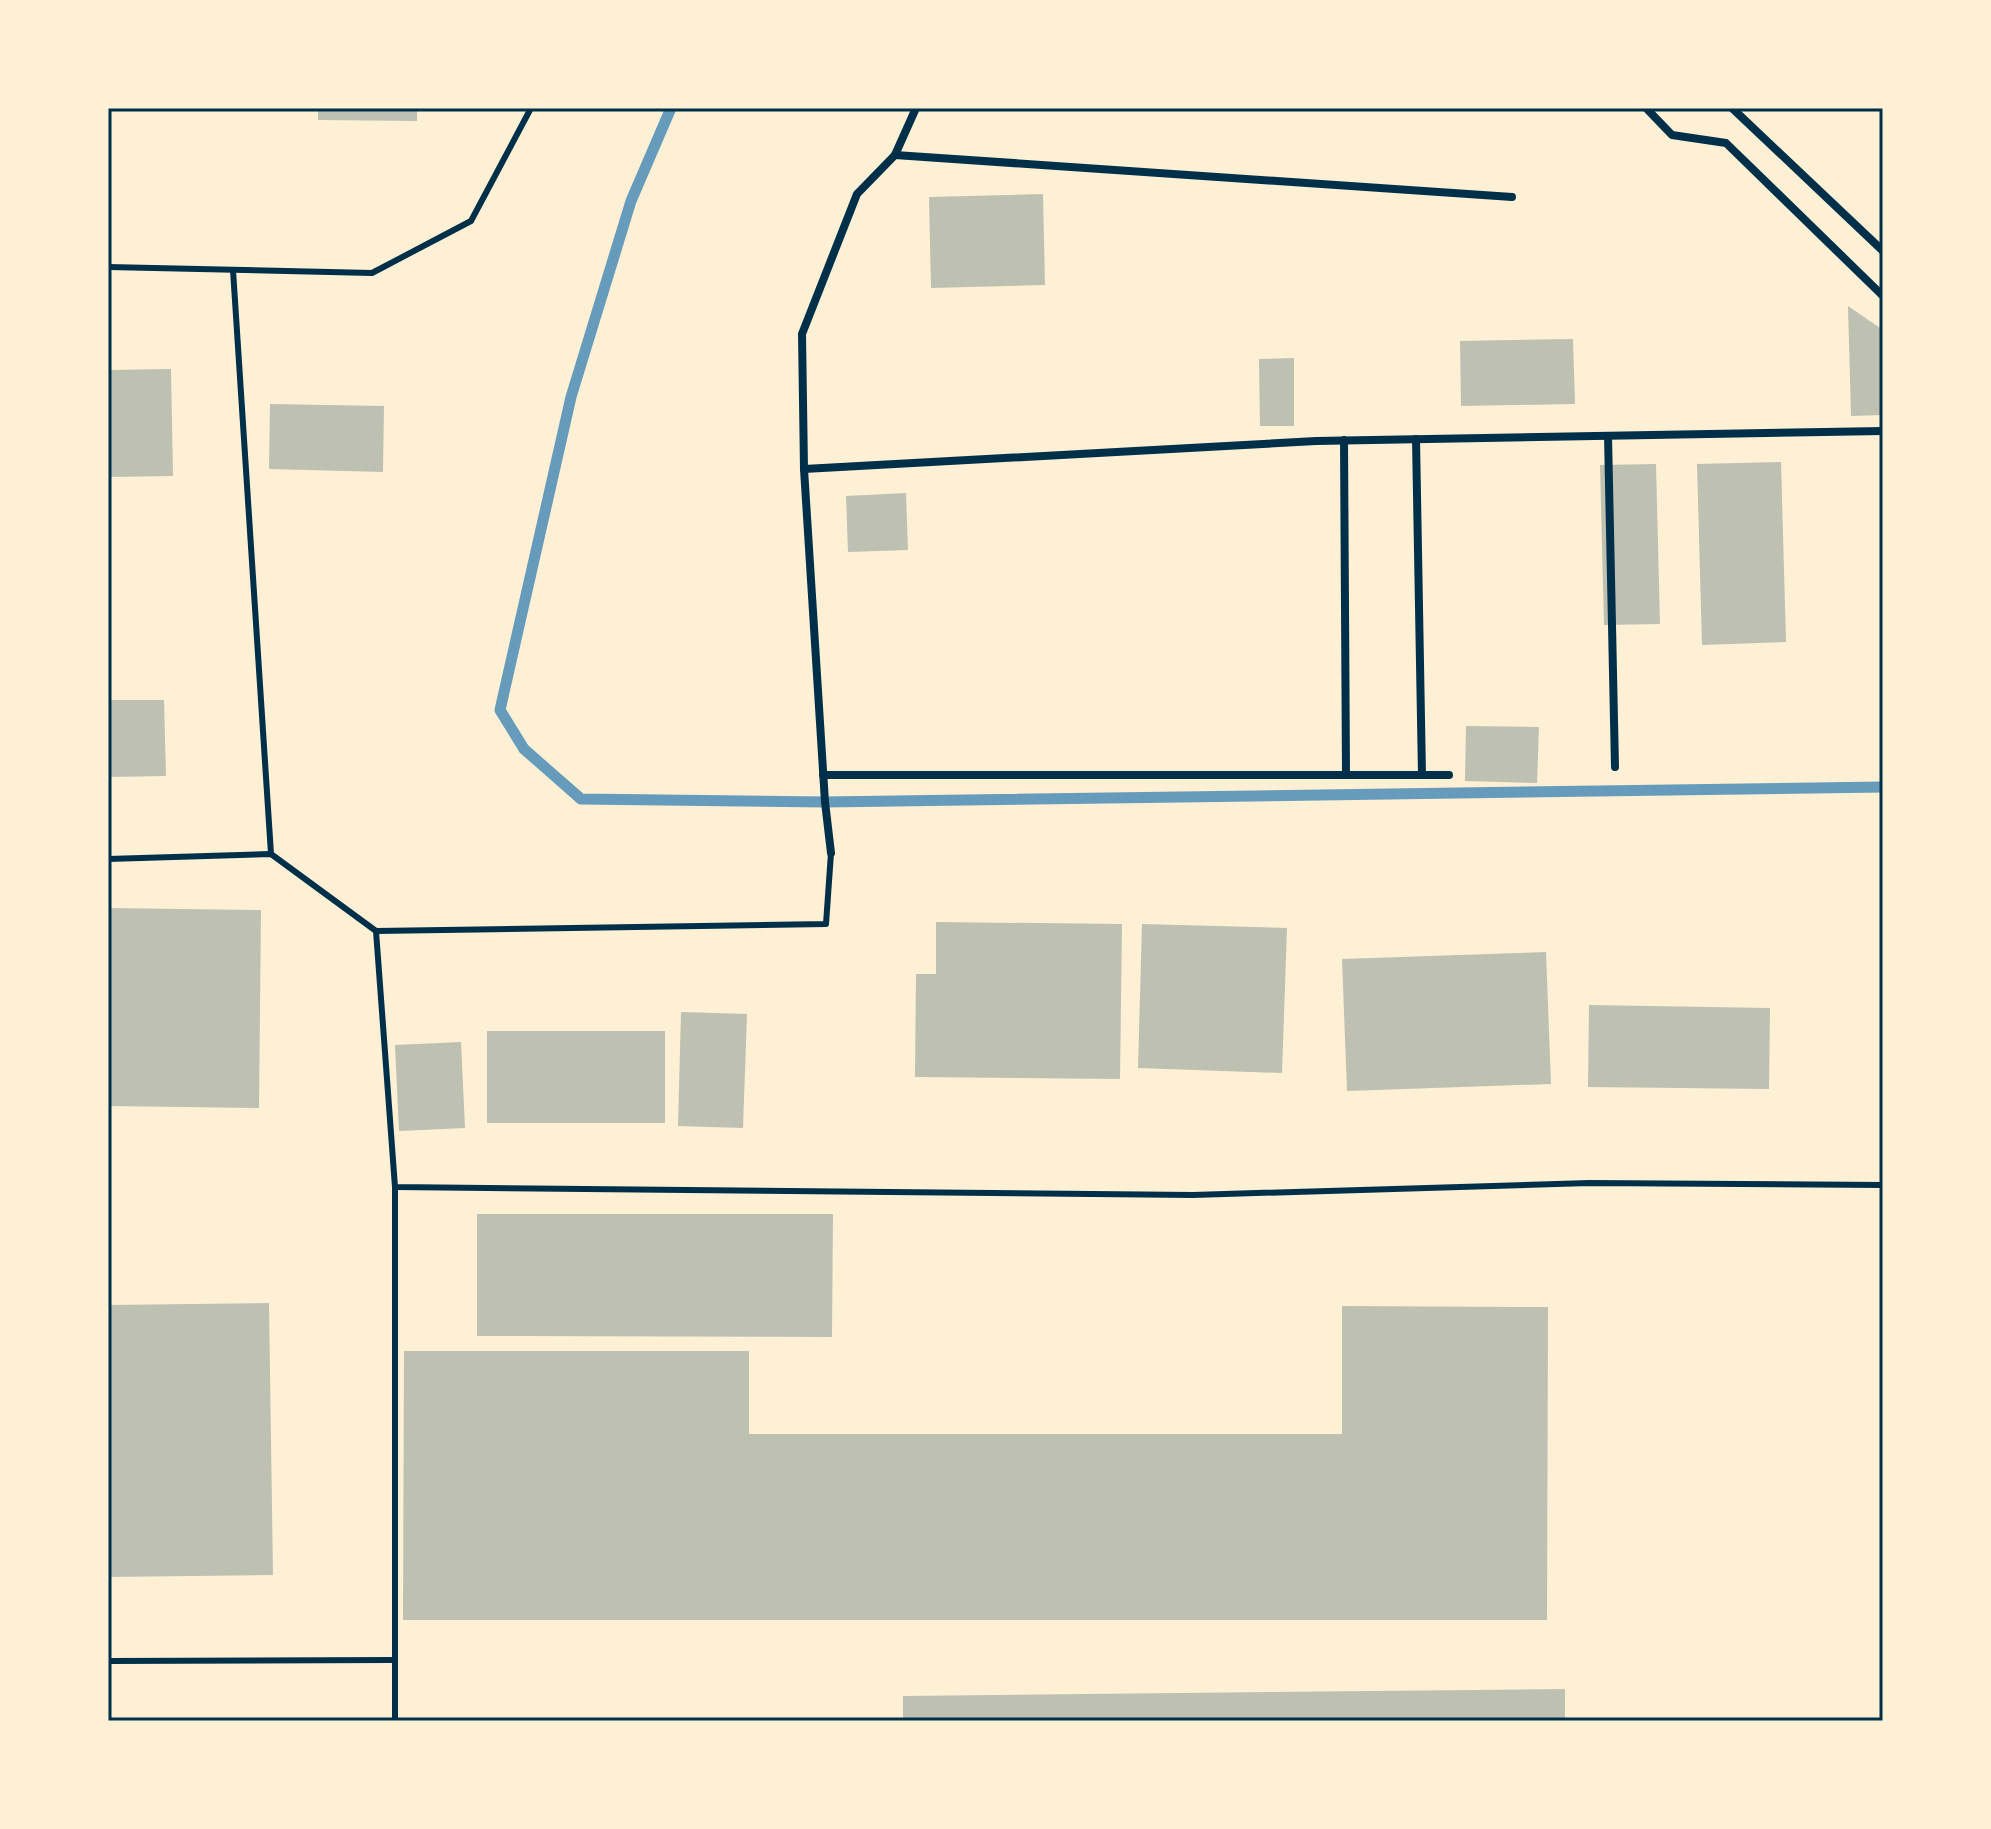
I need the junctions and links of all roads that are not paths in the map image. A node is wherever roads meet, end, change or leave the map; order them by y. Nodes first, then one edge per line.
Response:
1 (531, 108) edge
2 (916, 108) edge
3 (1646, 108) edge
4 (1732, 108) edge
5 (895, 155) junction
6 (1512, 197) dead end
7 (1883, 251) edge
8 (108, 267) edge
9 (233, 270) junction
10 (1883, 296) edge
11 (1883, 431) edge
12 (1608, 436) junction
13 (1416, 439) junction
14 (1344, 440) junction
15 (804, 469) junction
16 (1615, 767) dead end
17 (823, 775) junction
18 (1346, 775) junction
19 (1422, 775) junction
20 (1449, 775) dead end
21 (831, 853) joint
22 (271, 854) junction
23 (108, 859) edge
24 (376, 931) junction
25 (1883, 1185) edge
26 (395, 1187) junction
27 (393, 1660) junction
28 (108, 1661) edge
29 (395, 1721) edge

1 - 9 lane
2 - 5 street
3 - 10 street
4 - 7 street
5 - 6 street
5 - 15 street
8 - 9 lane
9 - 22 lane
11 - 12 street
12 - 13 street
12 - 16 street
13 - 14 street
13 - 19 street
14 - 15 street
14 - 18 street
15 - 17 street
17 - 18 street
17 - 21 street
18 - 19 street
19 - 20 street
21 - 24 lane
22 - 23 lane
22 - 24 lane
24 - 26 lane
25 - 26 lane
26 - 27 lane
27 - 28 lane
27 - 29 lane

